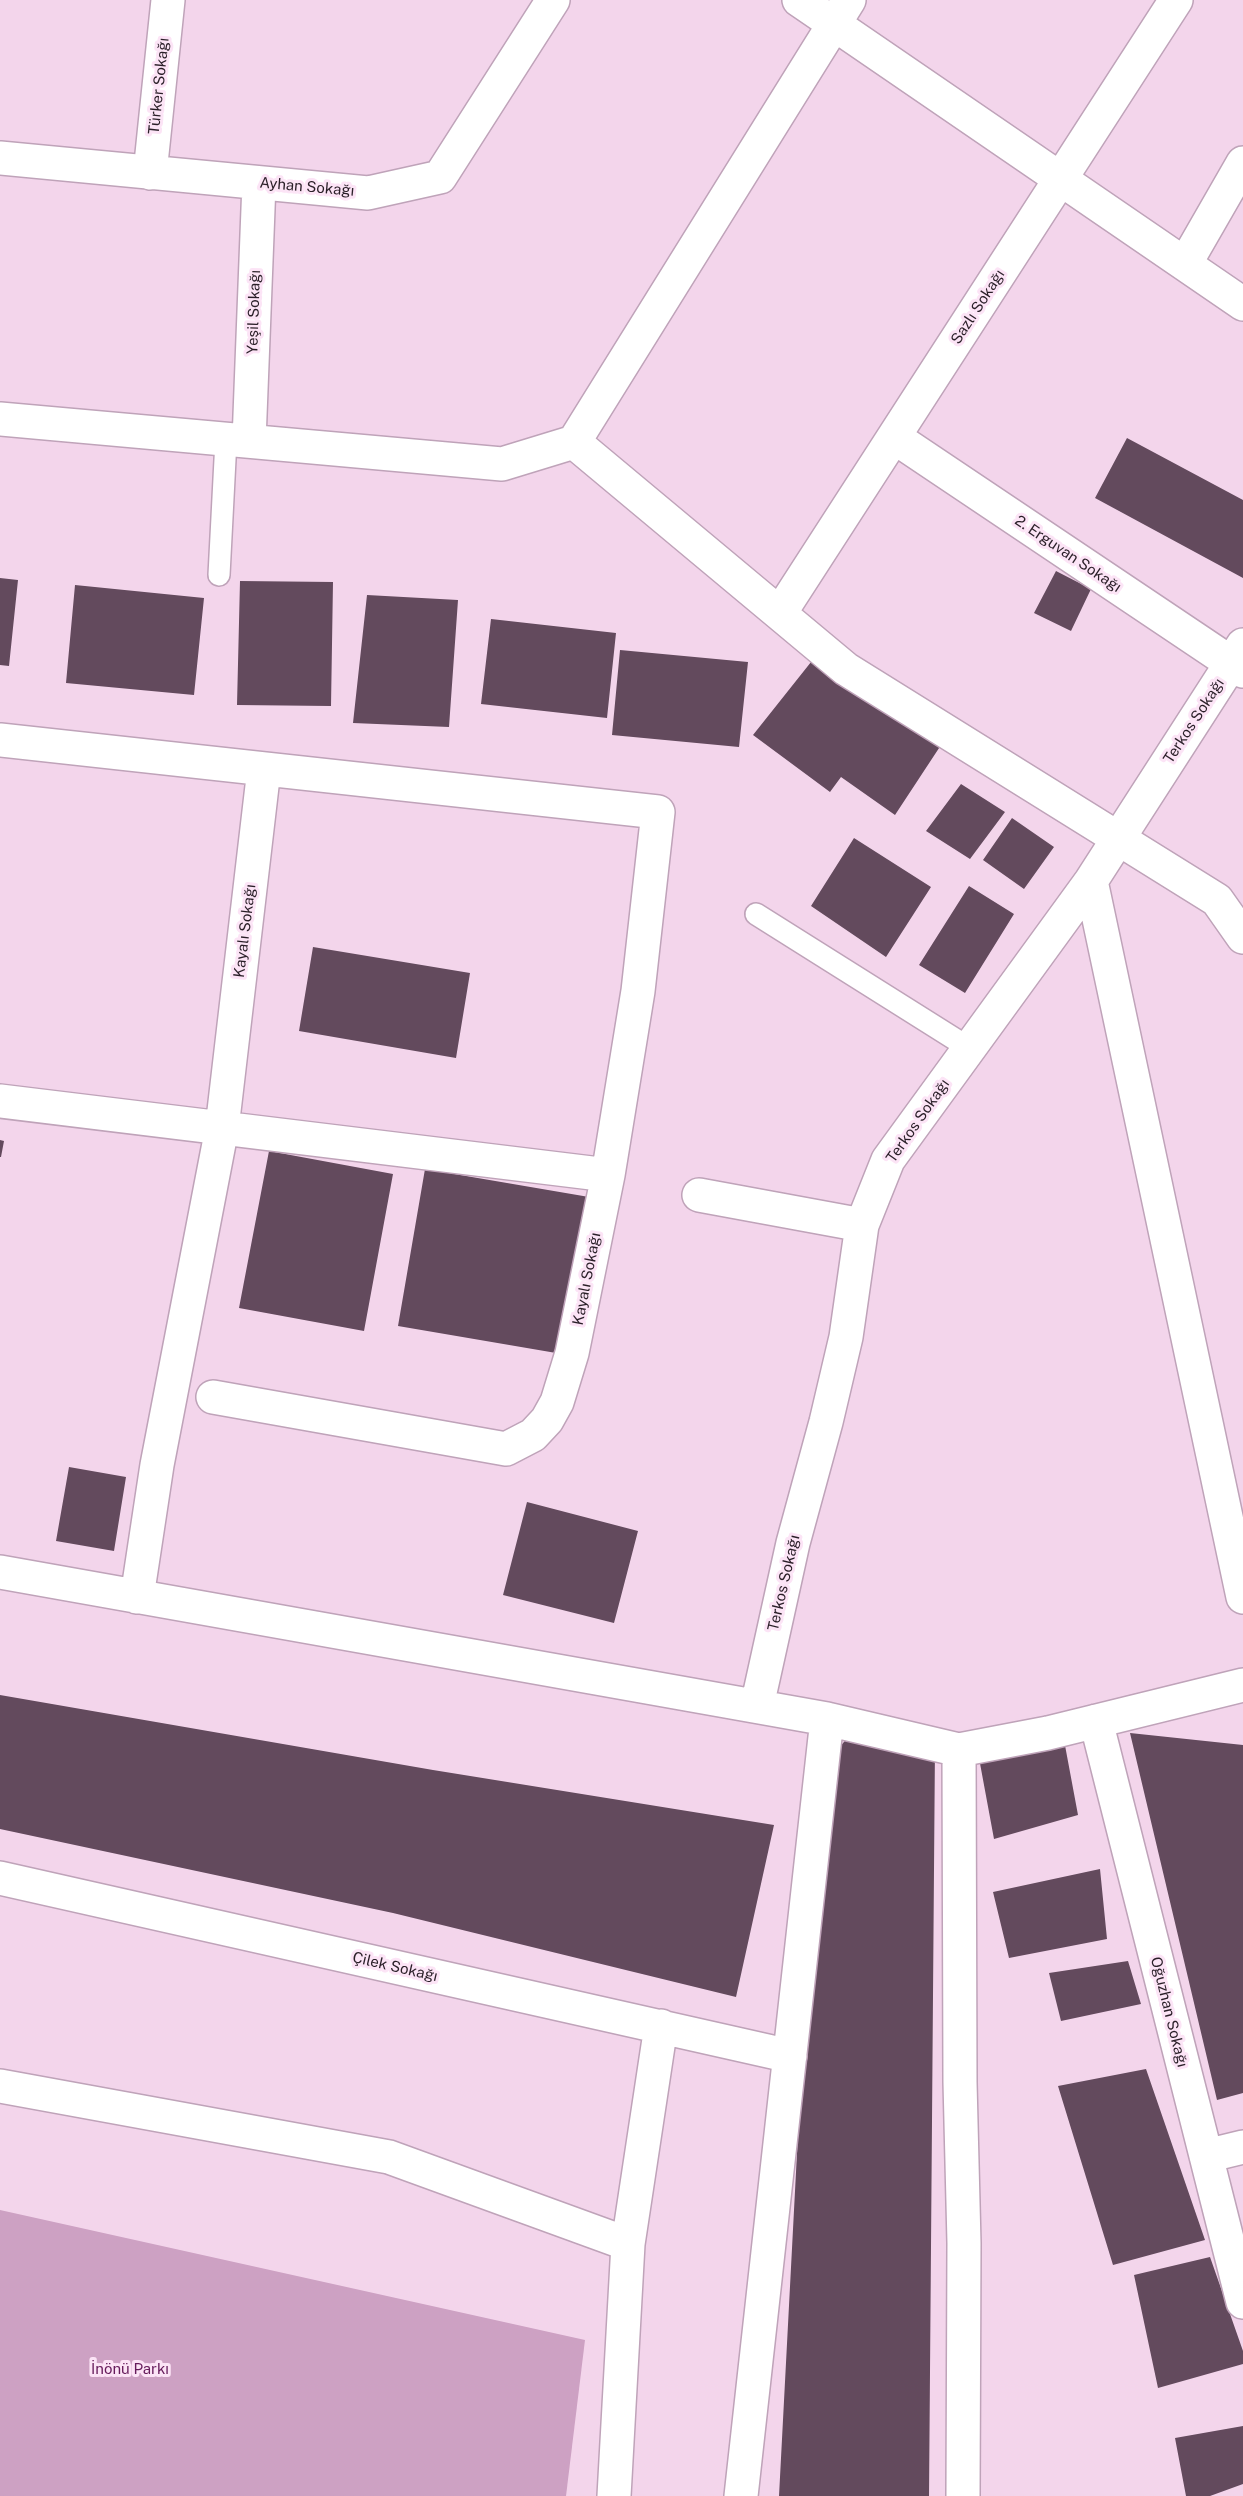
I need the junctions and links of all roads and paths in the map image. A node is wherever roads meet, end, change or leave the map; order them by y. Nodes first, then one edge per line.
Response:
1 (168, 0) edge
2 (553, 0) edge
3 (799, 0) edge
4 (1176, 0) edge
5 (842, 12) edge
6 (0, 158) edge
7 (1243, 162) edge
8 (150, 172) junction
9 (1061, 179) junction
10 (260, 183) junction
11 (1185, 264) junction
12 (1243, 304) edge
13 (0, 419) edge
14 (894, 438) junction
15 (238, 440) junction
16 (574, 442) junction
17 (219, 575) dead end
18 (780, 613) junction
19 (1239, 660) edge
20 (0, 740) edge
21 (264, 769) junction
22 (1119, 837) junction
23 (1091, 881) junction
24 (756, 914) dead end
25 (1243, 937) edge
26 (969, 1048) junction
27 (0, 1101) edge
28 (222, 1128) junction
29 (608, 1175) junction
30 (699, 1195) dead end
31 (862, 1225) junction
32 (213, 1397) dead end
33 (0, 1572) edge
34 (137, 1597) junction
35 (1243, 1597) edge
36 (1243, 1685) edge
37 (757, 1706) junction
38 (827, 1719) junction
39 (1096, 1721) junction
40 (959, 1750) junction
41 (0, 1878) edge
42 (661, 2026) junction
43 (790, 2056) junction
44 (0, 2086) edge
45 (1243, 2147) edge
46 (1206, 2156) junction
47 (628, 2244) junction
48 (1243, 2302) edge
49 (614, 2496) edge
50 (741, 2496) edge
51 (963, 2496) edge

1 - 8 street, Türker Sokağı
2 - 10 street, Ayhan Sokağı
3 - 5 street
4 - 9 street, Sazlı Sokağı
5 - 9 street
5 - 16 street
6 - 8 street, Ayhan Sokağı
7 - 11 street
8 - 10 street, Ayhan Sokağı
9 - 11 street
9 - 14 street, Sazlı Sokağı
10 - 15 street, Yeşil Sokağı
11 - 12 street
13 - 15 street
14 - 18 street, Sazlı Sokağı
14 - 19 street, 2. Erguvan Sokağı
15 - 16 street
15 - 17 lane
16 - 18 street
18 - 22 street
19 - 22 street, Terkos Sokağı
20 - 21 street
21 - 28 street, Kayalı Sokağı
21 - 29 street, Kayalı Sokağı
22 - 23 street, Terkos Sokağı
22 - 25 street
23 - 26 street, Terkos Sokağı
23 - 35 street
24 - 26 lane
26 - 31 street, Terkos Sokağı
27 - 28 street
28 - 29 street
28 - 34 street, Kayalı Sokağı
29 - 32 street, Kayalı Sokağı
30 - 31 street
31 - 37 street, Terkos Sokağı
33 - 34 street
34 - 37 street
36 - 39 street
37 - 38 street
38 - 40 street
38 - 43 street
39 - 40 street
39 - 46 street, Oğuzhan Sokağı
40 - 51 street
41 - 42 street, Çilek Sokağı
42 - 43 street, Çilek Sokağı
42 - 47 street
43 - 50 street
44 - 47 street
45 - 46 street
46 - 48 street, Oğuzhan Sokağı
47 - 49 street

